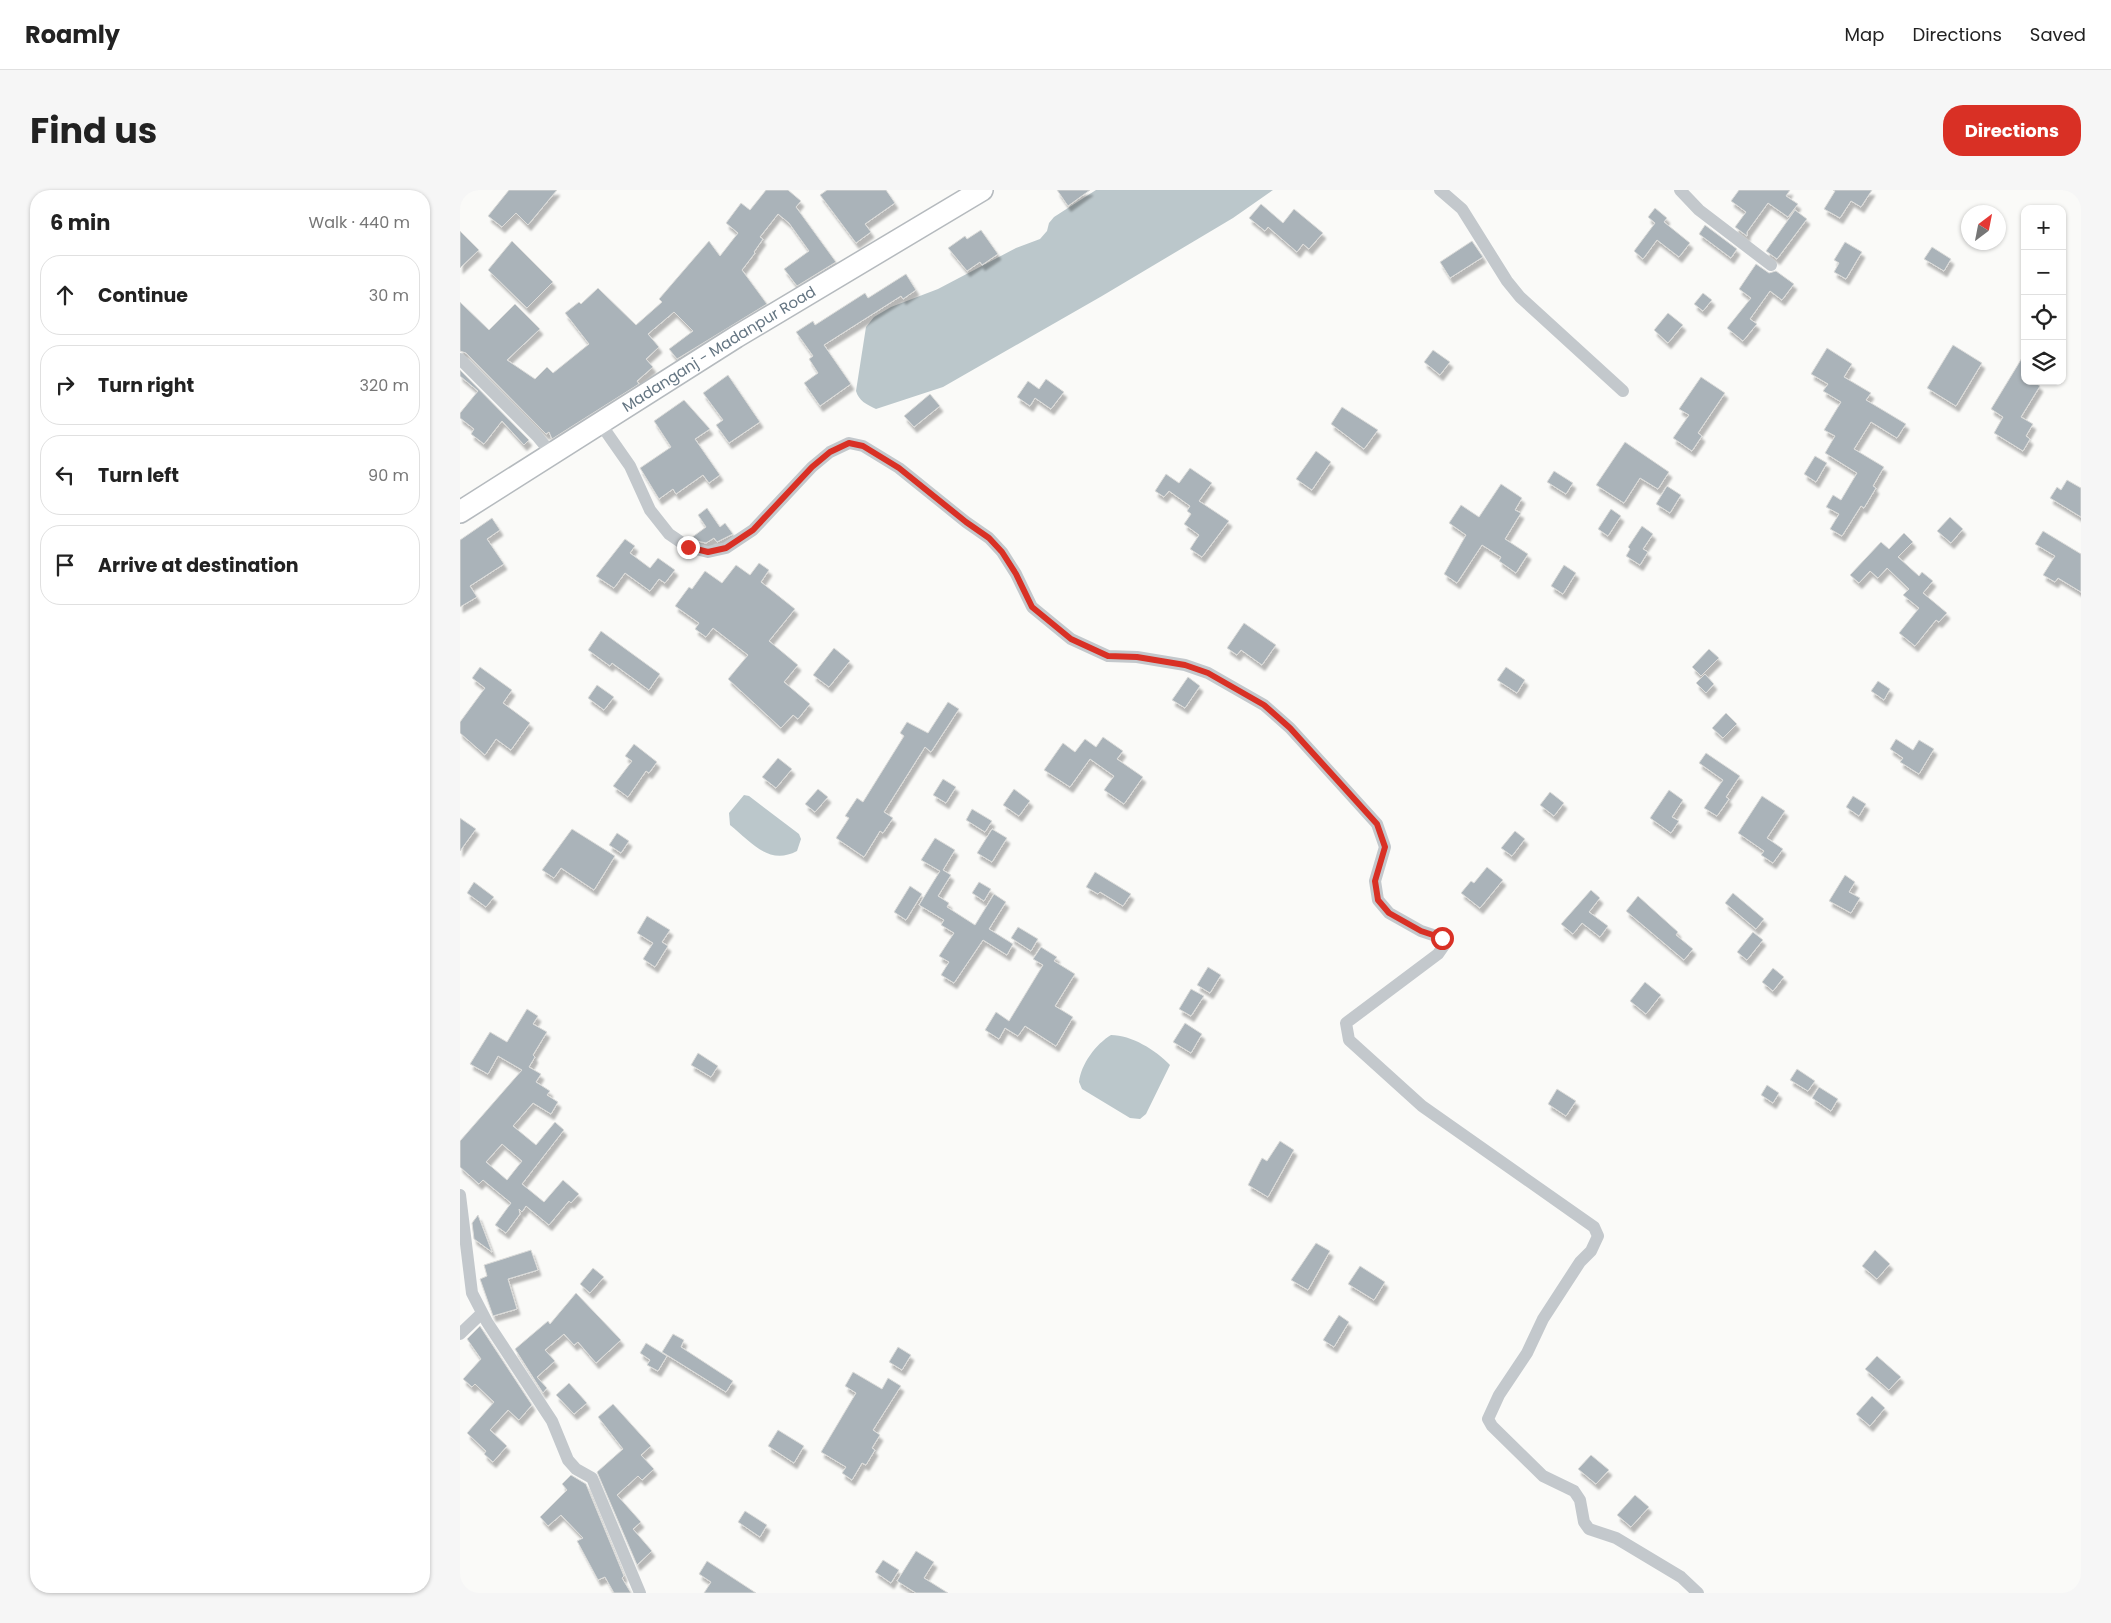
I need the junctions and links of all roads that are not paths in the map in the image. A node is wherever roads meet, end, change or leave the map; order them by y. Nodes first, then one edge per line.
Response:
1 (982, 190) edge
2 (1440, 190) edge
3 (1680, 190) edge
4 (1771, 265) dead end
5 (460, 358) edge
6 (1623, 391) dead end
7 (600, 424) junction
8 (552, 454) junction
9 (460, 512) edge
10 (460, 1195) edge
11 (482, 1313) junction
12 (460, 1334) edge
13 (640, 1593) edge
14 (1698, 1593) edge

1 - 7 main road, Madanganj - Madanpur Road
2 - 6 street
3 - 4 street
5 - 8 street
7 - 8 main road, Madanganj - Madanpur Road
7 - 14 street
8 - 9 main road, Madanganj - Madanpur Road
10 - 11 street
11 - 12 street
11 - 13 street

